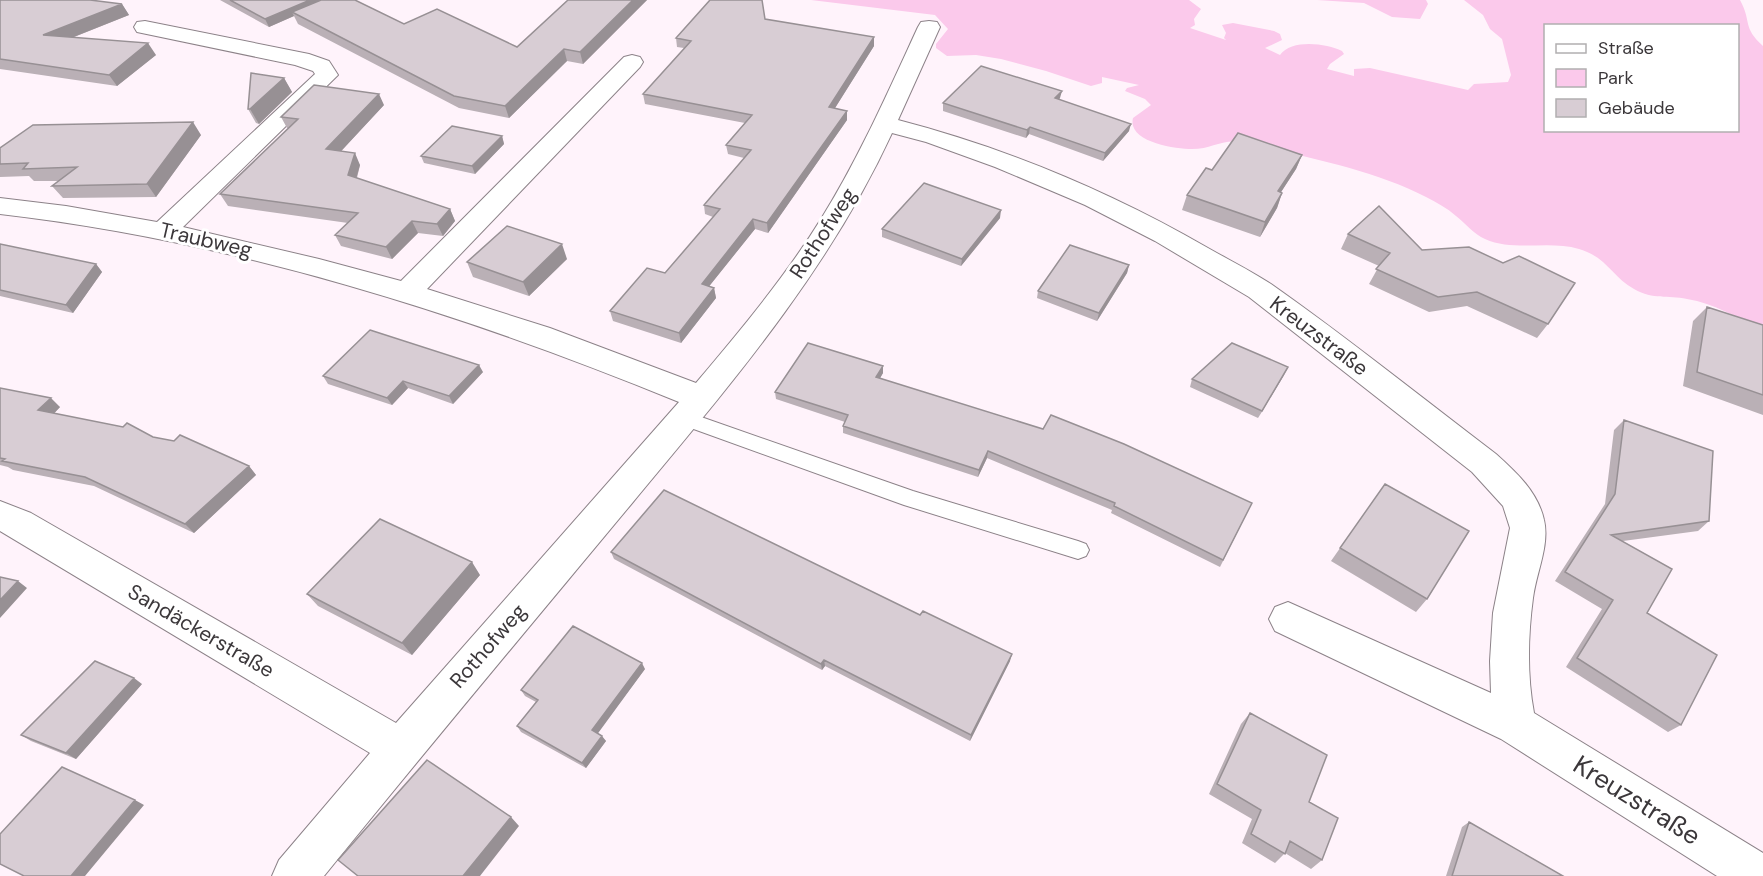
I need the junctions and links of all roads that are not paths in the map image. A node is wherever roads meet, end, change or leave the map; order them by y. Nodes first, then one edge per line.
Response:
1 (145, 27) dead end
2 (929, 27) dead end
3 (632, 62) dead end
4 (884, 124) junction
5 (0, 206) edge
6 (164, 230) junction
7 (408, 291) junction
8 (693, 408) junction
9 (0, 516) edge
10 (1078, 550) dead end
11 (1288, 619) dead end
12 (1516, 725) junction
13 (400, 748) junction
14 (295, 876) edge
15 (1758, 876) edge

1 - 6 street
2 - 4 street, Rothofweg
3 - 7 street
4 - 8 street, Rothofweg
4 - 12 street, Kreuzstraße
5 - 6 street, Traubweg
6 - 7 street, Traubweg
7 - 8 street, Traubweg
8 - 10 lane
8 - 13 street, Rothofweg
9 - 13 street, Sandäckerstraße
11 - 12 street, Kreuzstraße
12 - 15 street, Kreuzstraße
13 - 14 street, Rothofweg

